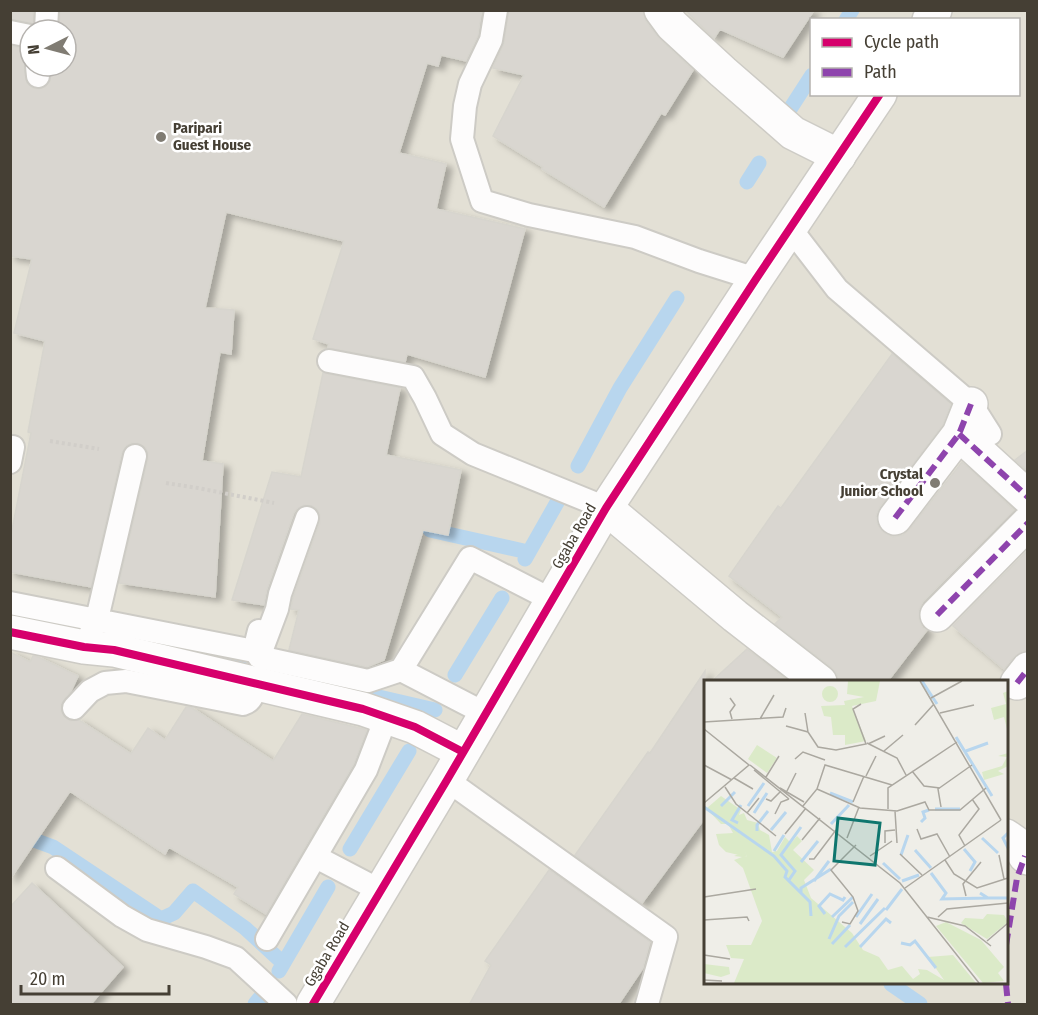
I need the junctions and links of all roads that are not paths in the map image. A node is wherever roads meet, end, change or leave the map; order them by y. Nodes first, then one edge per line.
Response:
1 (496, 10) edge
2 (660, 10) edge
3 (879, 96) edge
4 (839, 156) junction
5 (790, 228) junction
6 (756, 279) junction
7 (329, 361) dead end
8 (971, 404) joint
9 (974, 434) junction
10 (133, 466) road end
11 (1028, 497) edge
12 (606, 508) junction
13 (307, 518) dead end
14 (895, 518) dead end
15 (1028, 523) edge
16 (552, 600) junction
17 (10, 603) edge
18 (266, 609) dead end
19 (937, 615) dead end
20 (10, 632) edge
21 (91, 633) junction
22 (401, 670) junction
23 (295, 678) junction
24 (817, 680) edge
25 (255, 683) junction
26 (74, 708) dead end
27 (486, 714) junction
28 (378, 715) junction
29 (464, 752) junction
30 (447, 780) junction
31 (316, 857) junction
32 (57, 868) dead end
33 (381, 891) junction
34 (267, 939) dead end
35 (286, 1005) edge
36 (313, 1005) edge
37 (646, 1005) edge

1 - 6 lane
2 - 4 street
3 - 4 street, Ggaba Road
4 - 5 street, Ggaba Road
5 - 6 street, Ggaba Road
5 - 8 lane
6 - 12 street, Ggaba Road
7 - 12 lane
8 - 9 street
9 - 11 street
9 - 14 street
10 - 21 lane
12 - 16 street, Ggaba Road
12 - 24 street
13 - 23 lane
15 - 19 street
16 - 22 lane
16 - 27 street, Ggaba Road
17 - 21 lane
18 - 21 lane
20 - 21 street
21 - 25 street
22 - 23 lane
22 - 27 lane
23 - 25 street
23 - 28 street
25 - 26 lane
27 - 29 street, Ggaba Road
28 - 29 street
28 - 31 lane
29 - 30 street, Ggaba Road
30 - 33 street, Ggaba Road
30 - 37 lane
31 - 33 lane
31 - 34 lane
32 - 35 lane
33 - 36 street, Ggaba Road

